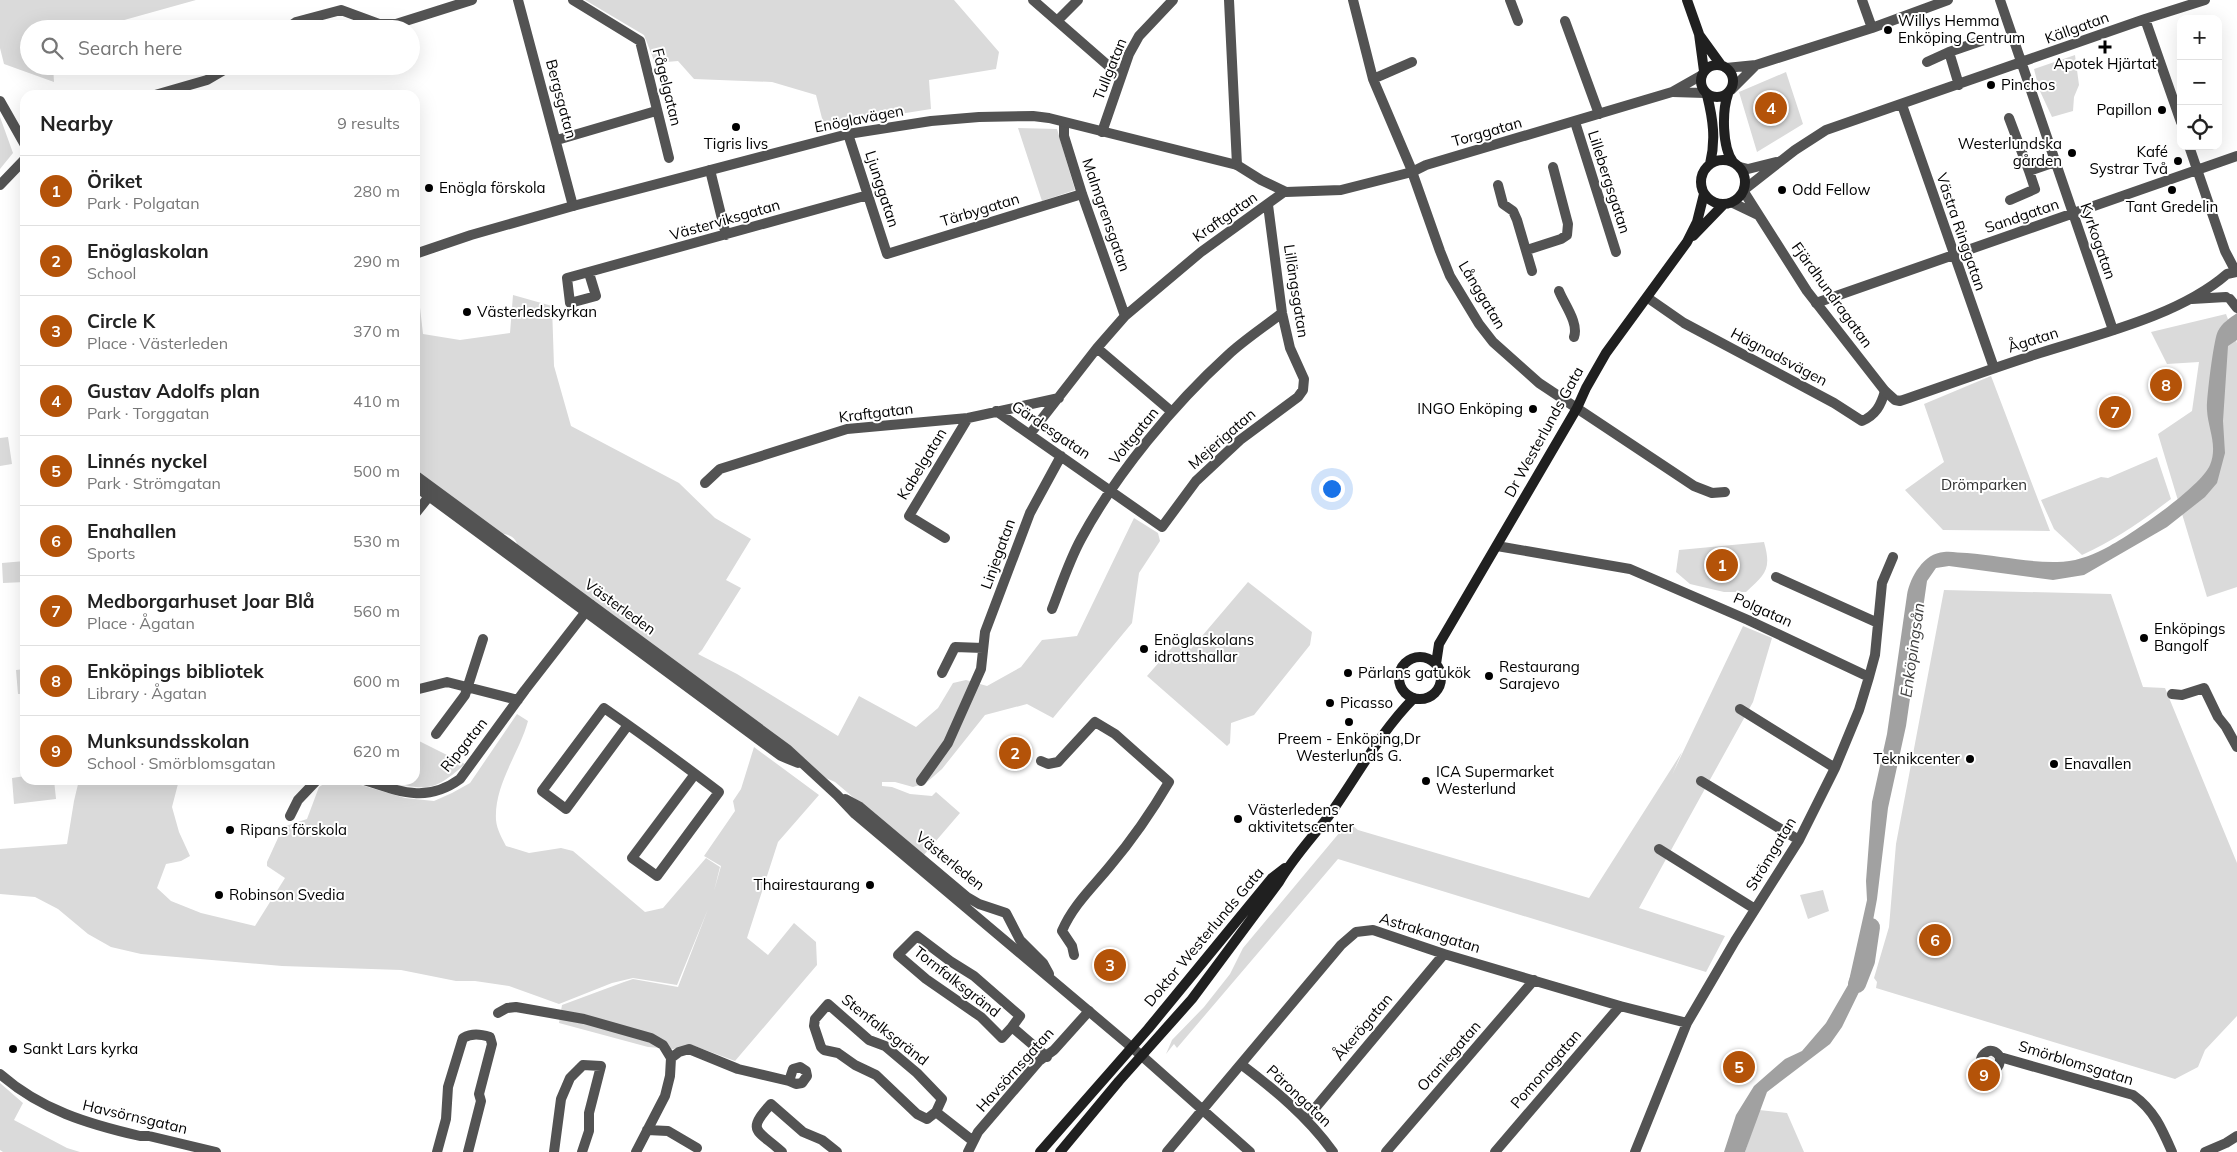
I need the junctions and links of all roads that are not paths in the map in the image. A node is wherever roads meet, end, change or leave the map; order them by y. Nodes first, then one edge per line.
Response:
1 (472, 0) edge
2 (518, 0) edge
3 (573, 0) edge
4 (1033, 0) edge
5 (1078, 0) edge
6 (1173, 0) edge
7 (1228, 0) edge
8 (1353, 0) edge
9 (1510, 0) edge
10 (1686, 0) edge
11 (1862, 0) edge
12 (1948, 0) edge
13 (2000, 0) edge
14 (2205, 0) edge
15 (2145, 19) junction
16 (304, 20) edge
17 (368, 20) edge
18 (409, 20) edge
19 (1058, 21) junction
20 (1518, 21) dead end
21 (1564, 21) dead end
22 (1872, 28) junction
23 (1699, 34) junction
24 (1984, 40) dead end
25 (1949, 52) junction
26 (1412, 62) dead end
27 (1927, 62) dead end
28 (2021, 63) junction
29 (1756, 65) junction
30 (1724, 66) junction
31 (1703, 73) junction
32 (216, 75) edge
33 (1120, 76) junction
34 (1373, 79) junction
35 (1959, 85) junction
36 (172, 90) edge
37 (1672, 92) junction
38 (1729, 92) junction
39 (1706, 94) junction
40 (0, 102) edge
41 (1902, 105) junction
42 (656, 111) junction
43 (2177, 111) edge
44 (1599, 114) junction
45 (2009, 118) dead end
46 (1575, 122) junction
47 (1064, 123) junction
48 (1102, 132) junction
49 (848, 134) junction
50 (20, 136) edge
51 (557, 140) junction
52 (2190, 150) edge
53 (2237, 156) edge
54 (669, 158) dead end
55 (1782, 160) junction
56 (2055, 162) junction
57 (20, 164) edge
58 (1710, 164) junction
59 (1736, 164) junction
60 (1237, 165) junction
61 (1553, 167) dead end
62 (710, 170) junction
63 (2198, 170) junction
64 (2029, 171) junction
65 (1412, 172) junction
66 (0, 185) edge
67 (1498, 185) dead end
68 (1744, 190) junction
69 (1284, 192) junction
70 (1082, 194) junction
71 (1704, 194) junction
72 (868, 195) junction
73 (2010, 200) dead end
74 (1728, 204) junction
75 (1268, 205) junction
76 (573, 206) junction
77 (1757, 214) junction
78 (2072, 214) junction
79 (726, 235) junction
80 (1687, 242) junction
81 (1527, 250) junction
82 (420, 252) edge
83 (1616, 252) dead end
84 (887, 254) joint
85 (1953, 255) junction
86 (1532, 270) dead end
87 (589, 272) dead end
88 (2230, 275) edge
89 (1558, 291) dead end
90 (1648, 298) junction
91 (2231, 298) edge
92 (2191, 299) junction
93 (1816, 303) junction
94 (2237, 308) edge
95 (1282, 314) junction
96 (1125, 316) junction
97 (2113, 330) junction
98 (1574, 338) dead end
99 (1097, 348) junction
100 (1994, 368) junction
101 (1304, 379) joint
102 (1885, 391) junction
103 (1059, 398) junction
104 (1577, 408) junction
105 (996, 411) junction
106 (1172, 412) junction
107 (968, 418) junction
108 (1030, 434) junction
109 (1061, 456) junction
110 (420, 480) edge
111 (705, 482) dead end
112 (420, 488) edge
113 (1110, 489) junction
114 (1725, 492) dead end
115 (432, 493) junction
116 (420, 508) edge
117 (1162, 527) joint
118 (945, 538) dead end
119 (1497, 546) junction
120 (1893, 557) dead end
121 (1776, 577) dead end
122 (588, 608) junction
123 (1052, 609) dead end
124 (1878, 623) junction
125 (483, 639) dead end
126 (1439, 644) junction
127 (983, 648) junction
128 (1422, 657) junction
129 (1436, 664) junction
130 (942, 673) dead end
131 (1869, 676) junction
132 (466, 688) junction
133 (420, 689) edge
134 (1404, 692) junction
135 (2172, 694) dead end
136 (1414, 698) junction
137 (518, 700) junction
138 (1740, 709) dead end
139 (1393, 719) junction
140 (628, 725) junction
141 (436, 734) dead end
142 (2237, 747) edge
143 (1041, 761) dead end
144 (1835, 768) junction
145 (695, 774) junction
146 (921, 781) dead end
147 (1701, 781) dead end
148 (313, 785) edge
149 (380, 785) edge
150 (837, 795) junction
151 (290, 816) dead end
152 (1799, 840) junction
153 (1659, 849) dead end
154 (1289, 864) junction
155 (992, 908) junction
156 (1755, 909) junction
157 (986, 925) junction
158 (1444, 954) junction
159 (1074, 955) dead end
160 (1052, 979) junction
161 (1534, 980) junction
162 (1620, 1006) junction
163 (1090, 1011) junction
164 (498, 1013) dead end
165 (1687, 1023) junction
166 (1012, 1027) junction
167 (1132, 1048) junction
168 (1142, 1056) junction
169 (1047, 1057) junction
170 (2000, 1057) dead end
171 (671, 1058) junction
172 (1242, 1065) junction
173 (0, 1074) edge
174 (789, 1081) dead end
175 (1202, 1110) junction
176 (936, 1112) junction
177 (1306, 1119) junction
178 (647, 1130) junction
179 (2237, 1136) edge
180 (973, 1141) junction
181 (697, 1148) dead end
182 (216, 1152) edge
183 (438, 1152) edge
184 (468, 1152) edge
185 (554, 1152) edge
186 (582, 1152) edge
187 (636, 1152) edge
188 (782, 1152) edge
189 (837, 1152) edge
190 (968, 1152) edge
191 (1040, 1152) edge
192 (1060, 1152) edge
193 (1167, 1152) edge
194 (1250, 1152) edge
195 (1333, 1152) edge
196 (1386, 1152) edge
197 (1495, 1152) edge
198 (1635, 1152) edge
199 (2172, 1152) edge
200 (2205, 1152) edge

1 - 18 street
2 - 51 street, Bergsgatan
3 - 42 street, Fågelgatan
4 - 19 street
5 - 19 street
6 - 33 street, Tullgatan
7 - 60 street
8 - 34 street, Långgatan
9 - 20 street
10 - 23 main road
11 - 22 street
12 - 22 street
13 - 28 street, Kyrkogatan
14 - 15 street, Källgatan
15 - 28 street, Källgatan
15 - 43 street
16 - 17 street
19 - 33 street
21 - 44 street, Lillebergsgatan
22 - 29 street
23 - 30 main road
23 - 31 main road
24 - 25 street
25 - 27 street
25 - 35 street
26 - 34 street
28 - 35 street, Källgatan
28 - 56 street, Kyrkogatan
29 - 30 street
29 - 38 street
30 - 31 main road
30 - 38 main road
31 - 37 street, Torggatan
31 - 39 main road
32 - 36 street
33 - 48 street, Tullgatan
34 - 65 street, Långgatan
35 - 41 street, Källgatan
37 - 39 street, Torggatan
37 - 44 street, Torggatan
38 - 39 main road
38 - 59 main road
39 - 58 main road
40 - 50 street
41 - 55 street, Källgatan
41 - 85 street, Västra Ringgatan
42 - 51 street
42 - 54 street, Fågelgatan
44 - 46 street, Torggatan
45 - 64 street
46 - 65 street, Torggatan
46 - 83 street, Lillebergsgatan
47 - 48 street, Enöglavägen
47 - 49 street, Enöglavägen
47 - 70 street, Malmgrensgatan
48 - 60 street, Enöglavägen
49 - 62 street, Enöglavägen
49 - 72 street, Ljunggatan
51 - 76 street, Bergsgatan
52 - 63 street
53 - 63 street, Sandgatan
55 - 59 street, Källgatan
55 - 68 street, Källgatan
56 - 64 street
56 - 78 street, Kyrkogatan
57 - 66 street
58 - 59 main road
58 - 71 main road, Dr Westerlunds Gata
59 - 68 main road
60 - 69 street, Enöglavägen
61 - 81 street
62 - 76 street, Enöglavägen
62 - 79 street
63 - 78 street, Sandgatan
63 - 88 street
64 - 73 street
65 - 69 street, Torggatan
65 - 104 street, Långgatan
67 - 81 street
68 - 74 main road, Dr Westerlunds Gata
68 - 77 street, Fjärdhundragatan
69 - 75 street, Kraftgatan
70 - 84 street, Tärbygatan
70 - 96 street, Malmgrensgatan
71 - 74 main road
71 - 80 main road, Dr Westerlunds Gata
72 - 79 street, Västerviksgatan
72 - 84 street, Ljunggatan
74 - 77 street
74 - 80 main road, Dr Westerlunds Gata
75 - 95 street, Lillängsgatan
75 - 96 street, Kraftgatan
76 - 82 street, Enöglavägen
77 - 93 street, Fjärdhundragatan
78 - 85 street, Sandgatan
78 - 97 street, Kyrkogatan
79 - 87 street, Västerviksgatan
80 - 90 main road, Dr Westerlunds Gata
81 - 86 street
85 - 93 street, Sandgatan
85 - 100 street, Västra Ringgatan
88 - 91 street
88 - 92 street, Ågatan
89 - 98 street
90 - 102 street, Hägnadsvägen
90 - 104 main road, Dr Westerlunds Gata
91 - 92 street, Ågatan
91 - 94 street
92 - 97 street, Ågatan
93 - 102 street, Fjärdhundragatan
95 - 101 street, Lillängsgatan
95 - 106 street, Voltgatan
96 - 99 street, Kraftgatan
97 - 100 street, Ågatan
99 - 103 street, Kraftgatan
99 - 106 street
100 - 102 street, Ågatan
101 - 117 street, Mejerigatan
103 - 105 street, Kraftgatan
103 - 108 street, Kraftgatan
104 - 114 street, Långgatan
104 - 119 main road, Dr Westerlunds Gata
105 - 107 street, Kraftgatan
105 - 108 street, Gärdesgatan
106 - 113 street, Voltgatan
107 - 111 street, Kraftgatan
107 - 118 street, Kabelgatan
108 - 109 street, Gärdesgatan
109 - 113 street, Gärdesgatan
109 - 127 street, Linjegatan
110 - 115 street, Västerleden
112 - 115 street, Västerleden
113 - 117 street, Gärdesgatan
113 - 123 street, Voltgatan
115 - 116 street
115 - 122 street, Västerleden
119 - 126 main road, Dr Westerlunds Gata
119 - 131 street, Polgatan
120 - 124 street, Strömgatan
121 - 124 street
122 - 137 street, Ripgatan
122 - 150 street, Västerleden
124 - 131 street, Strömgatan
125 - 132 street, Ripgatan
126 - 128 main road, Dr Westerlunds Gata
126 - 129 main road, Dr Westerlunds Gata
127 - 130 street
127 - 146 street, Linjegatan
128 - 129 main road
128 - 134 main road, Dr Westerlunds Gata
129 - 136 main road, Dr Westerlunds Gata
131 - 144 street, Strömgatan
132 - 133 street
132 - 137 street
132 - 141 street, Ripgatan
134 - 136 main road
134 - 139 main road, Dr Westerlunds Gata
135 - 142 street
136 - 139 main road, Dr Westerlunds Gata
137 - 149 street, Ripgatan
138 - 144 street
139 - 154 main road, Dr Westerlunds Gata
140 - 140 street
140 - 145 street
143 - 159 street
144 - 152 street, Strömgatan
145 - 145 street
147 - 152 street
148 - 151 street
150 - 155 street, Västerleden
150 - 157 street, Västerleden
152 - 156 street, Strömgatan
153 - 156 street
154 - 167 main road, Doktor Westerlunds Gata
154 - 168 main road, Doktor Westerlunds Gata
155 - 157 street
155 - 160 street, Västerleden
156 - 165 street, Strömgatan
157 - 160 street, Västerleden
158 - 161 street, Astrakangatan
158 - 172 street, Astrakangatan
158 - 177 street, Åkerögatan
160 - 163 street, Västerleden
161 - 162 street, Astrakangatan
161 - 196 street, Oraniegatan
162 - 165 street, Astrakangatan
162 - 197 street, Pomonagatan
163 - 167 street, Västerleden
163 - 169 street, Havsörnsgatan
164 - 171 street
165 - 198 street, Strömgatan
166 - 166 street, Tornfalksgränd
166 - 169 street, Tornfalksgränd
167 - 168 street, Västerleden
167 - 191 main road, Doktor Westerlunds Gata
168 - 175 street, Västerleden
168 - 192 main road, Doktor Westerlunds Gata
169 - 180 street, Havsörnsgatan
170 - 199 street, Smörblomsgatan
171 - 174 street
171 - 178 street
172 - 175 street, Astrakangatan
172 - 177 street, Pärongatan
173 - 182 street, Havsörnsgatan
175 - 193 street, Astrakangatan
175 - 194 street, Västerleden
176 - 176 street, Stenfalksgränd
176 - 180 street
177 - 195 street, Pärongatan
178 - 181 street
178 - 187 street
179 - 200 street
180 - 190 street, Havsörnsgatan
183 - 184 street
185 - 186 street
188 - 189 street

